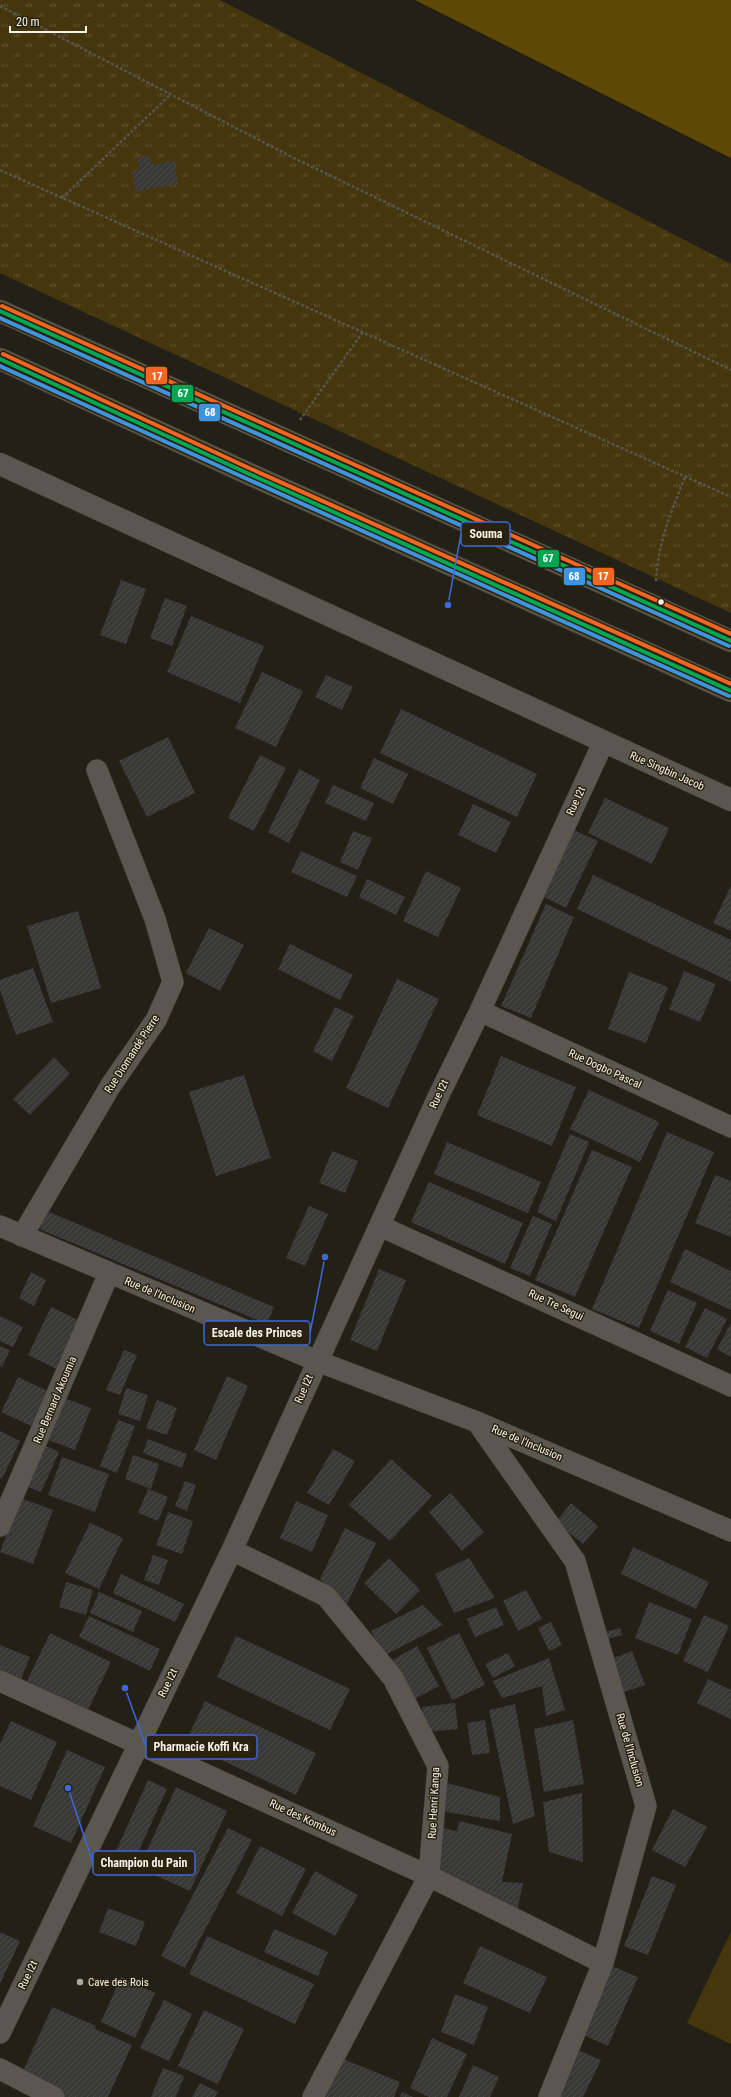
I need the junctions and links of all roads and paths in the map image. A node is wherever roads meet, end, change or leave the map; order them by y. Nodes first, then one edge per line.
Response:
1 (0, 6) edge
2 (170, 95) junction
3 (0, 170) edge
4 (62, 198) junction
5 (0, 312) edge
6 (363, 332) junction
7 (0, 359) edge
8 (731, 370) edge
9 (291, 443) junction
10 (0, 464) edge
11 (685, 477) junction
12 (731, 497) edge
13 (655, 606) junction
14 (731, 641) edge
15 (731, 690) edge
16 (603, 743) junction
17 (97, 770) dead end
18 (731, 800) edge
19 (480, 1011) junction
20 (731, 1127) edge
21 (0, 1226) edge
22 (380, 1226) junction
23 (22, 1236) junction
24 (109, 1273) junction
25 (317, 1361) junction
26 (731, 1386) edge
27 (477, 1422) junction
28 (0, 1526) edge
29 (731, 1531) edge
30 (232, 1550) junction
31 (0, 1681) edge
32 (139, 1743) junction
33 (429, 1876) junction
34 (603, 1963) junction
35 (0, 2033) edge
36 (0, 2069) edge
37 (54, 2097) edge
38 (313, 2097) edge
39 (549, 2097) edge

1 - 2 path
2 - 4 path
2 - 8 path
3 - 4 path
4 - 6 path
5 - 9 highway
6 - 9 path
6 - 11 path
7 - 15 highway
9 - 13 highway
10 - 16 street, Rue Singbin Jacob
11 - 12 path
11 - 13 path
13 - 14 highway
16 - 18 street, Rue Singbin Jacob
16 - 19 street, Rue I2t
17 - 23 street, Rue Diomandé Pierre
19 - 20 street, Rue Dogbo Pascal
19 - 22 street, Rue I2t
21 - 23 street, Rue de l'Inclusion
22 - 25 street, Rue I2t
22 - 26 street, Rue Tre Segui
23 - 24 street, Rue de l'Inclusion
24 - 25 street, Rue de l'Inclusion
24 - 28 street, Rue Bernard Akoumia
25 - 27 street, Rue de l'Inclusion
25 - 30 street, Rue I2t
27 - 29 street, Rue de l'Inclusion
27 - 34 street, Rue de l'Inclusion
30 - 32 street, Rue I2t
30 - 33 street, Rue Henri Kanga
31 - 32 street, Rue des Kombus
32 - 33 street, Rue des Kombus
32 - 35 street, Rue I2t
33 - 34 street, Rue des Kombus
33 - 38 street, Rue Henri Kanga
34 - 39 street, Rue de l'Inclusion
36 - 37 street

